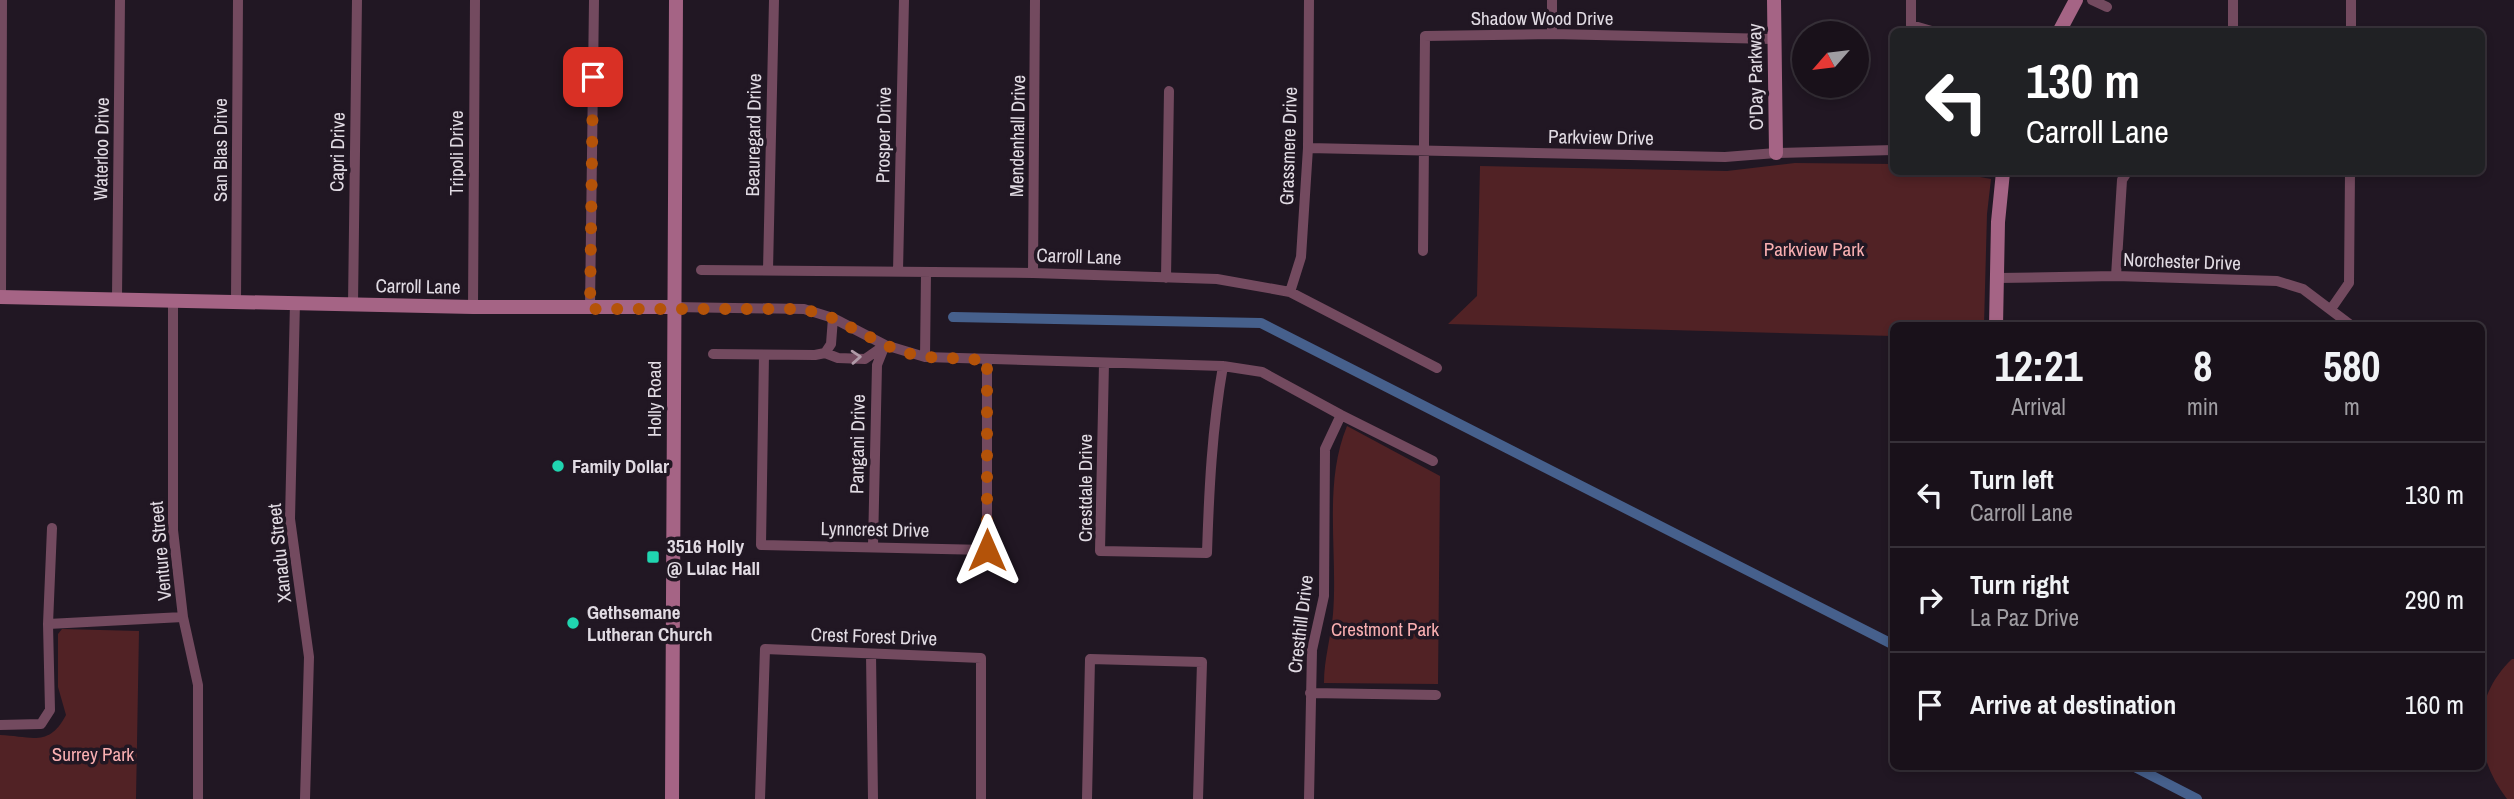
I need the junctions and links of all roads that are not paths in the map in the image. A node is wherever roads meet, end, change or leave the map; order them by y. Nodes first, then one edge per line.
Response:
1 (120, 0) edge
2 (238, 0) edge
3 (357, 0) edge
4 (475, 0) edge
5 (594, 0) edge
6 (676, 0) edge
7 (774, 0) edge
8 (904, 0) edge
9 (1035, 0) edge
10 (1309, 0) edge
11 (1552, 0) edge
12 (1773, 0) edge
13 (1911, 0) edge
14 (2076, 0) edge
15 (2092, 0) edge
16 (2234, 0) edge
17 (2351, 0) edge
18 (2, 2) edge
19 (2107, 7) dead end
20 (1923, 28) edge
21 (2061, 28) edge
22 (2233, 28) edge
23 (2351, 28) edge
24 (1552, 34) junction
25 (1773, 39) junction
26 (1169, 91) dead end
27 (1308, 148) junction
28 (1890, 150) edge
29 (1424, 151) junction
30 (1776, 153) junction
31 (2003, 175) edge
32 (2125, 175) edge
33 (2350, 175) edge
34 (1423, 251) dead end
35 (701, 270) dead end
36 (768, 270) junction
37 (898, 271) junction
38 (926, 273) junction
39 (1033, 273) junction
40 (2116, 276) junction
41 (1166, 278) junction
42 (1997, 278) junction
43 (1290, 292) junction
44 (1, 297) edge
45 (117, 298) junction
46 (173, 299) junction
47 (236, 301) junction
48 (295, 302) junction
49 (353, 304) junction
50 (473, 307) junction
51 (673, 307) junction
52 (590, 309) junction
53 (2331, 309) junction
54 (833, 318) junction
55 (1996, 322) edge
56 (2347, 322) edge
57 (885, 345) junction
58 (825, 353) junction
59 (713, 354) dead end
60 (764, 355) junction
61 (925, 357) junction
62 (987, 360) junction
63 (1104, 363) junction
64 (1223, 366) junction
65 (1437, 368) dead end
66 (1341, 415) junction
67 (1433, 461) dead end
68 (52, 528) dead end
69 (873, 546) junction
70 (183, 617) junction
71 (48, 624) junction
72 (871, 654) junction
73 (1310, 693) junction
74 (1436, 695) dead end
75 (0, 725) edge
76 (198, 799) edge
77 (304, 799) edge
78 (672, 799) edge
79 (761, 799) edge
80 (873, 799) edge
81 (981, 799) edge
82 (1087, 799) edge
83 (1198, 799) edge
84 (1309, 799) edge

1 - 45 street, Waterloo Drive
2 - 47 street, San Blas Drive
3 - 49 street, Capri Drive
4 - 50 street, Tripoli Drive
5 - 52 street
6 - 51 street, Holly Road
7 - 36 street, Beauregard Drive
8 - 37 street, Prosper Drive
9 - 39 street, Mendenhall Drive
10 - 27 street, Grassmere Drive
11 - 24 street
12 - 25 street, O'Day Parkway
13 - 20 street
14 - 21 street
15 - 19 street
16 - 22 street
17 - 23 street
18 - 44 street
24 - 25 street, Shadow Wood Drive
24 - 29 street, Shadow Wood Drive
25 - 30 street, O'Day Parkway
26 - 41 street
27 - 29 street, Parkview Drive
27 - 43 street, Grassmere Drive
28 - 30 street, Parkview Drive
29 - 30 street, Parkview Drive
29 - 34 street
31 - 42 street
32 - 40 street
33 - 53 street
35 - 36 street, Carroll Lane
36 - 37 street, Carroll Lane
37 - 38 street, Carroll Lane
38 - 39 street, Carroll Lane
38 - 61 street
39 - 41 street, Carroll Lane
40 - 42 street, Norchester Drive
40 - 53 street, Norchester Drive
41 - 43 street, Carroll Lane
42 - 55 street
43 - 65 street, Carroll Lane
44 - 45 street, Carroll Lane
45 - 46 street, Carroll Lane
46 - 47 street, Carroll Lane
46 - 70 street, Venture Street
47 - 48 street, Carroll Lane
48 - 49 street, Carroll Lane
48 - 77 street, Xanadu Street
49 - 50 street, Carroll Lane
50 - 52 street, Carroll Lane
51 - 52 street, Carroll Lane
51 - 54 street, Carroll Lane
51 - 78 street, Holly Road
53 - 56 street, Norchester Drive
54 - 57 street, Carroll Lane
54 - 58 street
58 -> 57 street
57 - 61 street, Carroll Lane
57 - 69 street, Pangani Drive
58 - 60 street
59 - 60 street
60 - 69 street, Lynncrest Drive
61 - 62 street, Carroll Lane
62 - 63 street, Carroll Lane
62 - 69 street, Lynncrest Drive
63 - 64 street, Carroll Lane
63 - 64 street, Crestdale Drive
64 - 66 street, Carroll Lane
66 - 67 street, Carroll Lane
66 - 73 street, Cresthill Drive
68 - 71 street
70 - 71 street
70 - 76 street, Venture Street
71 - 75 street
72 - 79 street, Crest Forest Drive
72 - 80 street
72 - 81 street, Crest Forest Drive
73 - 74 street
73 - 84 street, Cresthill Drive
82 - 83 street

